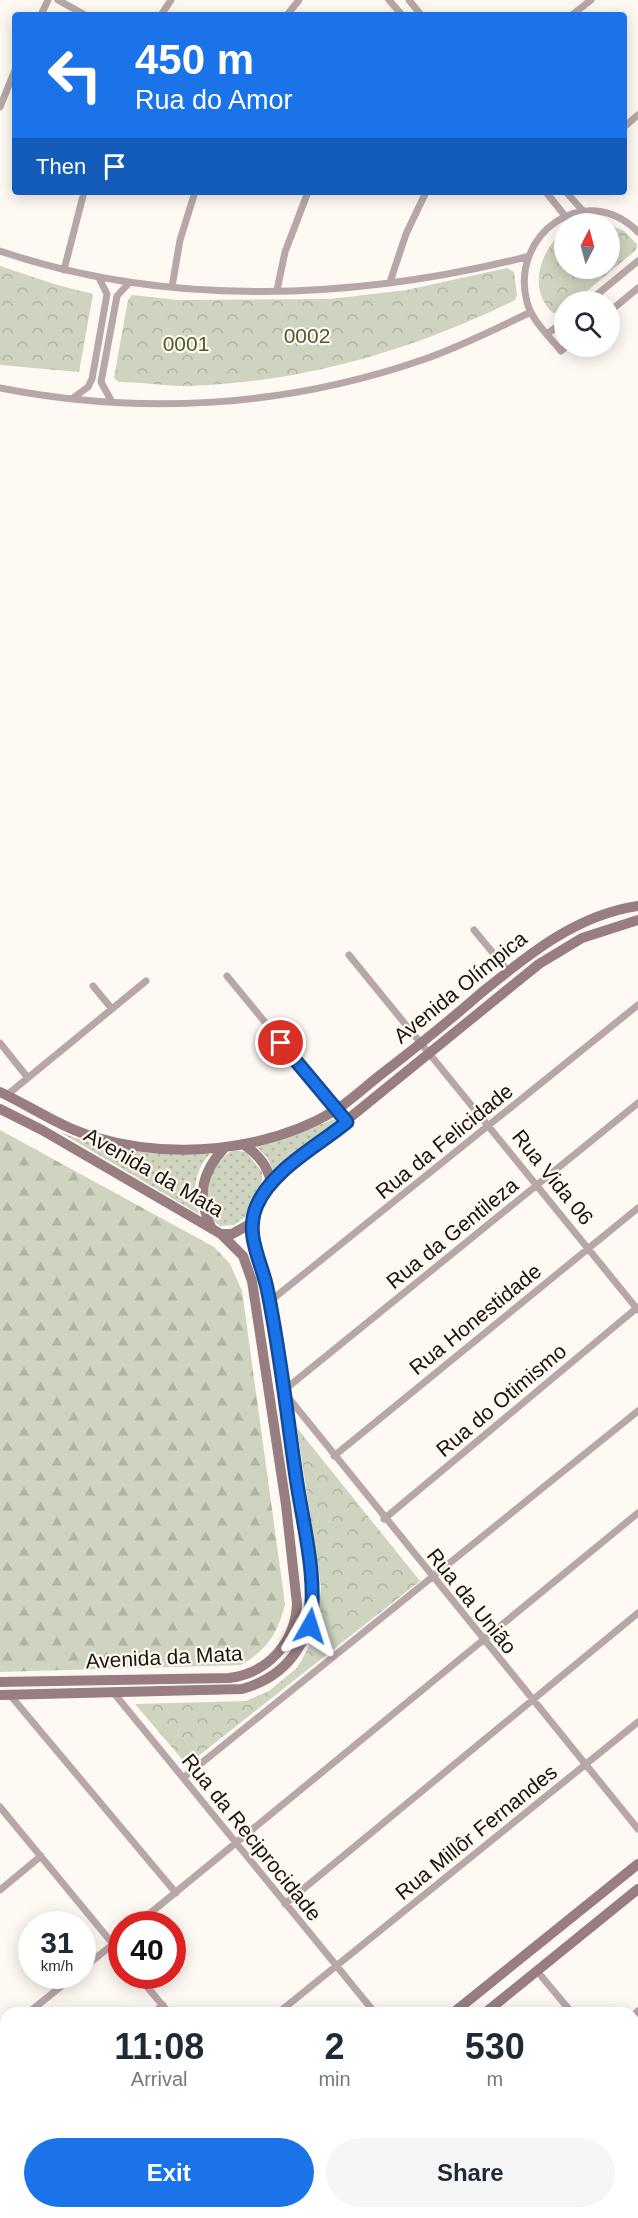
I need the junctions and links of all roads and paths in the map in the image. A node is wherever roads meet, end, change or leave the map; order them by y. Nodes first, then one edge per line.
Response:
1 (58, 0) edge
2 (299, 0) edge
3 (408, 0) edge
4 (591, 0) edge
5 (80, 12) edge
6 (289, 12) edge
7 (418, 12) edge
8 (576, 12) edge
9 (12, 77) edge
10 (0, 107) edge
11 (83, 195) edge
12 (194, 195) edge
13 (307, 195) edge
14 (425, 195) edge
15 (548, 195) edge
16 (569, 195) edge
17 (583, 211) junction
18 (563, 213) edge
19 (576, 213) edge
20 (554, 224) edge
21 (638, 232) edge
22 (0, 251) edge
23 (526, 257) junction
24 (638, 261) edge
25 (64, 270) junction
26 (99, 278) junction
27 (390, 282) junction
28 (129, 284) junction
29 (172, 287) junction
30 (638, 288) edge
31 (277, 290) junction
32 (601, 291) edge
33 (620, 303) edge
34 (531, 312) junction
35 (554, 329) edge
36 (547, 334) junction
37 (554, 340) edge
38 (0, 388) edge
39 (73, 398) junction
40 (112, 402) junction
41 (638, 906) edge
42 (638, 920) edge
43 (474, 930) dead end
44 (350, 955) dead end
45 (508, 971) junction
46 (226, 976) dead end
47 (146, 981) dead end
48 (93, 986) dead end
49 (638, 1005) edge
50 (112, 1009) junction
51 (0, 1043) edge
52 (422, 1044) junction
53 (430, 1053) junction
54 (28, 1078) junction
55 (4, 1094) edge
56 (638, 1103) edge
57 (0, 1109) edge
58 (336, 1109) junction
59 (317, 1119) joint
60 (347, 1122) junction
61 (490, 1126) junction
62 (331, 1135) joint
63 (243, 1144) junction
64 (225, 1147) junction
65 (271, 1184) junction
66 (538, 1185) junction
67 (638, 1208) edge
68 (252, 1223) junction
69 (216, 1232) junction
70 (589, 1247) junction
71 (269, 1302) junction
72 (638, 1309) edge
73 (285, 1390) junction
74 (638, 1411) edge
75 (333, 1456) junction
76 (638, 1513) edge
77 (384, 1519) junction
78 (432, 1578) junction
79 (638, 1613) edge
80 (482, 1640) junction
81 (104, 1680) junction
82 (0, 1682) edge
83 (114, 1693) junction
84 (5, 1695) edge
85 (534, 1701) junction
86 (638, 1722) edge
87 (586, 1765) junction
88 (183, 1778) junction
89 (0, 1807) edge
90 (638, 1829) edge
91 (237, 1844) junction
92 (41, 1857) junction
93 (638, 1864) edge
94 (638, 1889) edge
95 (0, 1890) edge
96 (176, 1893) junction
97 (285, 1904) junction
98 (153, 1911) edge
99 (108, 1938) edge
100 (108, 1948) edge
101 (96, 1958) edge
102 (336, 1966) junction
103 (537, 1971) junction
104 (58, 1989) edge
105 (149, 1989) edge
106 (163, 2005) joint
107 (35, 2007) edge
108 (160, 2007) edge
109 (285, 2007) edge
110 (370, 2007) edge
111 (460, 2007) edge
112 (492, 2007) edge
113 (567, 2007) edge

1 - 5 street
2 - 6 street
3 - 7 street
4 - 8 street
9 - 10 street
11 - 25 street
12 - 29 street
13 - 31 street
14 - 27 street
15 - 18 street
16 - 17 street
17 - 19 street
17 - 21 street
20 - 23 street
22 - 25 street
23 - 27 street
23 - 34 street
24 - 32 street
25 - 26 street
26 - 28 street
26 - 39 street
27 - 31 street
28 - 29 street
28 - 40 street
29 - 31 street
30 - 33 street
34 - 36 street
34 - 40 street
35 - 36 street
36 - 37 street
38 - 39 street
39 - 40 street
41 - 45 street, Avenida Olímpica
42 - 53 street, Avenida Olímpica
43 - 45 street
44 - 52 street, Rua Vida 06
45 - 52 street, Avenida Olímpica
46 - 58 street
47 - 50 street
48 - 50 street
49 - 61 street, Rua da Felicidade
50 - 54 street
51 - 54 street
52 - 53 street, Rua Vida 06
52 - 58 street, Avenida Olímpica
53 - 60 street, Avenida Olímpica
53 - 61 street, Rua Vida 06
54 - 55 street
55 - 64 street, Avenida da Mata
56 - 66 street, Rua da Gentileza
57 - 69 street, Avenida da Mata
58 - 59 street, Avenida Olímpica
58 - 60 street
59 - 63 street, Avenida da Mata
60 - 62 street, Avenida Olímpica
61 - 66 street, Rua Vida 06
61 - 71 street, Rua da Felicidade
62 - 65 street, Avenida da Mata
63 - 64 street, Avenida da Mata
63 - 65 street
64 - 69 street
65 - 68 street, Avenida da Mata
66 - 70 street, Rua Vida 06
66 - 73 street, Rua da Gentileza
67 - 70 street, Rua Honestidade
68 - 69 street
68 - 71 street, Avenida da Mata
69 - 81 street, Avenida da Mata
70 - 72 street, Rua Vida 06
70 - 75 street, Rua Honestidade
71 - 73 street, Avenida da Mata
72 - 77 street, Rua do Otimismo
73 - 75 street, Rua da União
73 - 83 street, Avenida da Mata
74 - 78 street
75 - 77 street, Rua da União
76 - 80 street
77 - 78 street, Rua da União
78 - 80 street, Rua da União
78 - 88 street
79 - 85 street
80 - 85 street, Rua da União
80 - 91 street
81 - 82 street, Avenida da Mata
81 - 83 street, Rua da Reciprocidade
83 - 84 street, Avenida da Mata
83 - 88 street, Rua da Reciprocidade
84 - 96 street
85 - 87 street, Rua da União
85 - 97 street
86 - 87 street, Rua Millôr Fernandes
87 - 90 street, Rua da União
87 - 102 street, Rua Millôr Fernandes
88 - 91 street, Rua da Reciprocidade
89 - 92 street
91 - 96 street
91 - 97 street, Rua da Reciprocidade
92 - 95 street
92 - 99 street
93 - 111 street
94 - 103 street
96 - 98 street
97 - 102 street, Rua da Reciprocidade
100 - 101 street
102 - 109 street, Rua Millôr Fernandes
102 - 110 street, Rua da Reciprocidade
103 - 112 street
103 - 113 street
104 - 107 street
105 - 106 street
106 - 108 street

